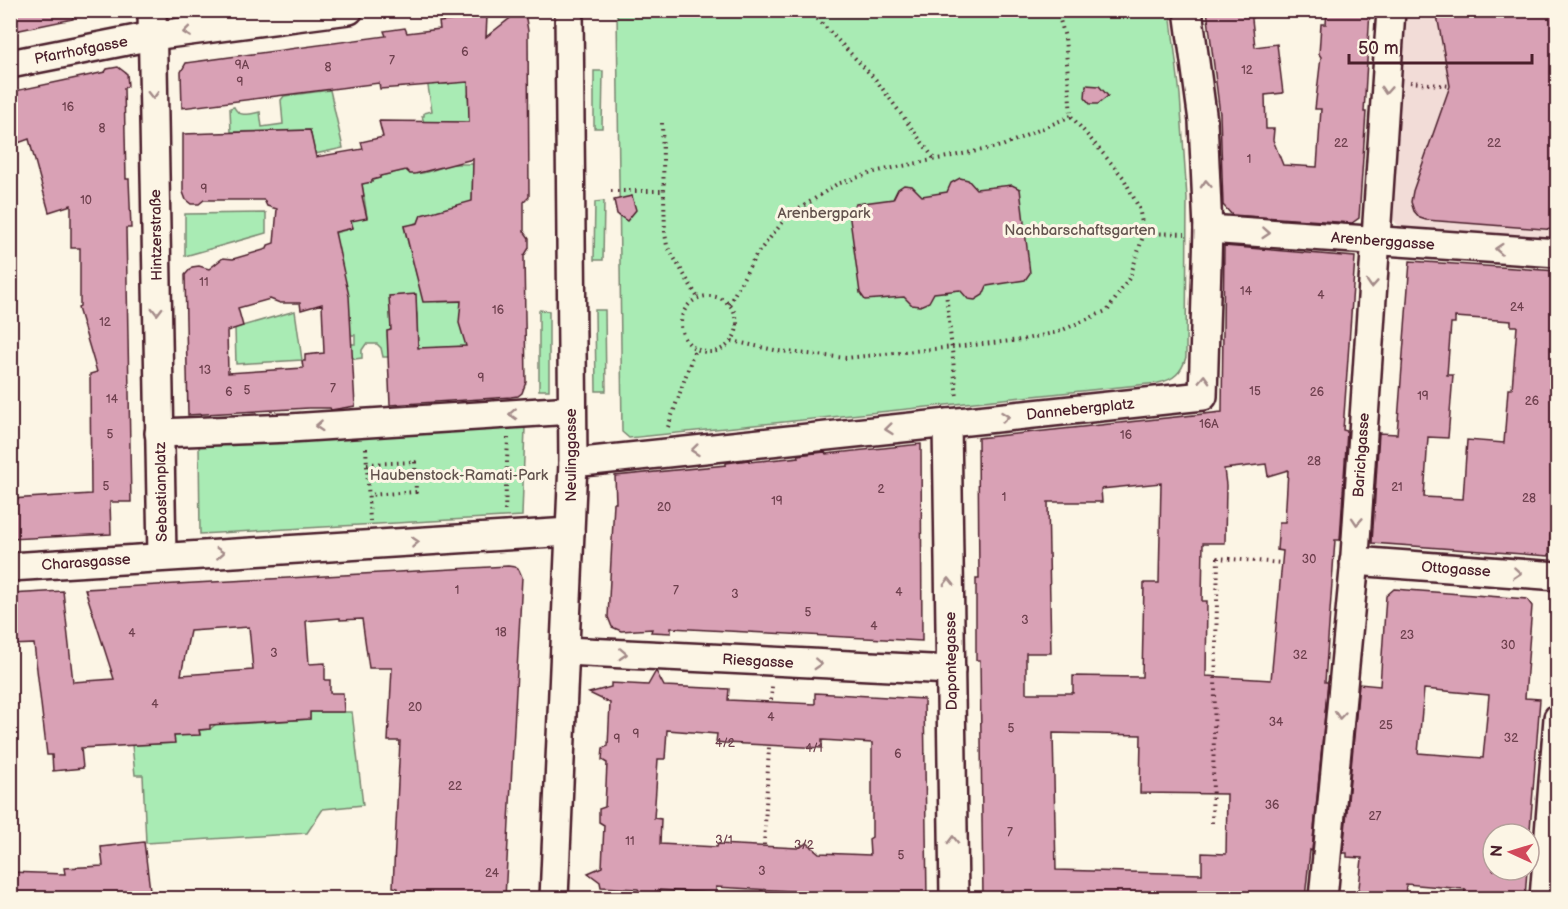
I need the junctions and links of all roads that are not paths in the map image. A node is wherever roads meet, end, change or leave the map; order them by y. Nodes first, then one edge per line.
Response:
1 (349, 10) edge
2 (569, 10) edge
3 (1188, 10) edge
4 (1391, 10) edge
5 (152, 23) edge
6 (10, 64) edge
7 (1197, 231) junction
8 (1375, 240) junction
9 (1557, 253) edge
10 (572, 410) junction
11 (952, 415) junction
12 (159, 433) junction
13 (573, 463) junction
14 (570, 532) junction
15 (162, 556) junction
16 (1354, 561) junction
17 (10, 567) edge
18 (1557, 576) edge
19 (565, 651) junction
20 (951, 670) junction
21 (1557, 718) edge
22 (554, 898) edge
23 (954, 898) edge
24 (1323, 898) edge
25 (1544, 898) edge

1 -> 5 street, Pfarrhofgasse
2 - 10 street, Neulinggasse
7 -> 3 street, Dannebergplatz
4 -> 8 street, Barichgasse
5 - 6 street, Pfarrhofgasse
5 -> 12 street, Hintzerstraße
7 -> 8 street, Arenberggasse
11 -> 7 street, Dannebergplatz
9 -> 8 street, Arenberggasse
8 -> 16 street, Barichgasse
10 -> 12 street, Sebastianplatz
10 - 13 street, Neulinggasse
11 -> 13 street, Dannebergplatz
20 -> 11 street, Dapontegasse
12 - 15 street, Sebastianplatz
13 - 14 street, Neulinggasse
15 -> 14 street, Sebastianplatz
14 - 19 street, Neulinggasse
15 - 17 street, Charasgasse
16 -> 18 street, Ottogasse
16 -> 24 street, Barichgasse
19 -> 20 street, Riesgasse
19 - 22 street, Neulinggasse
23 -> 20 street, Dapontegasse
21 - 25 street

